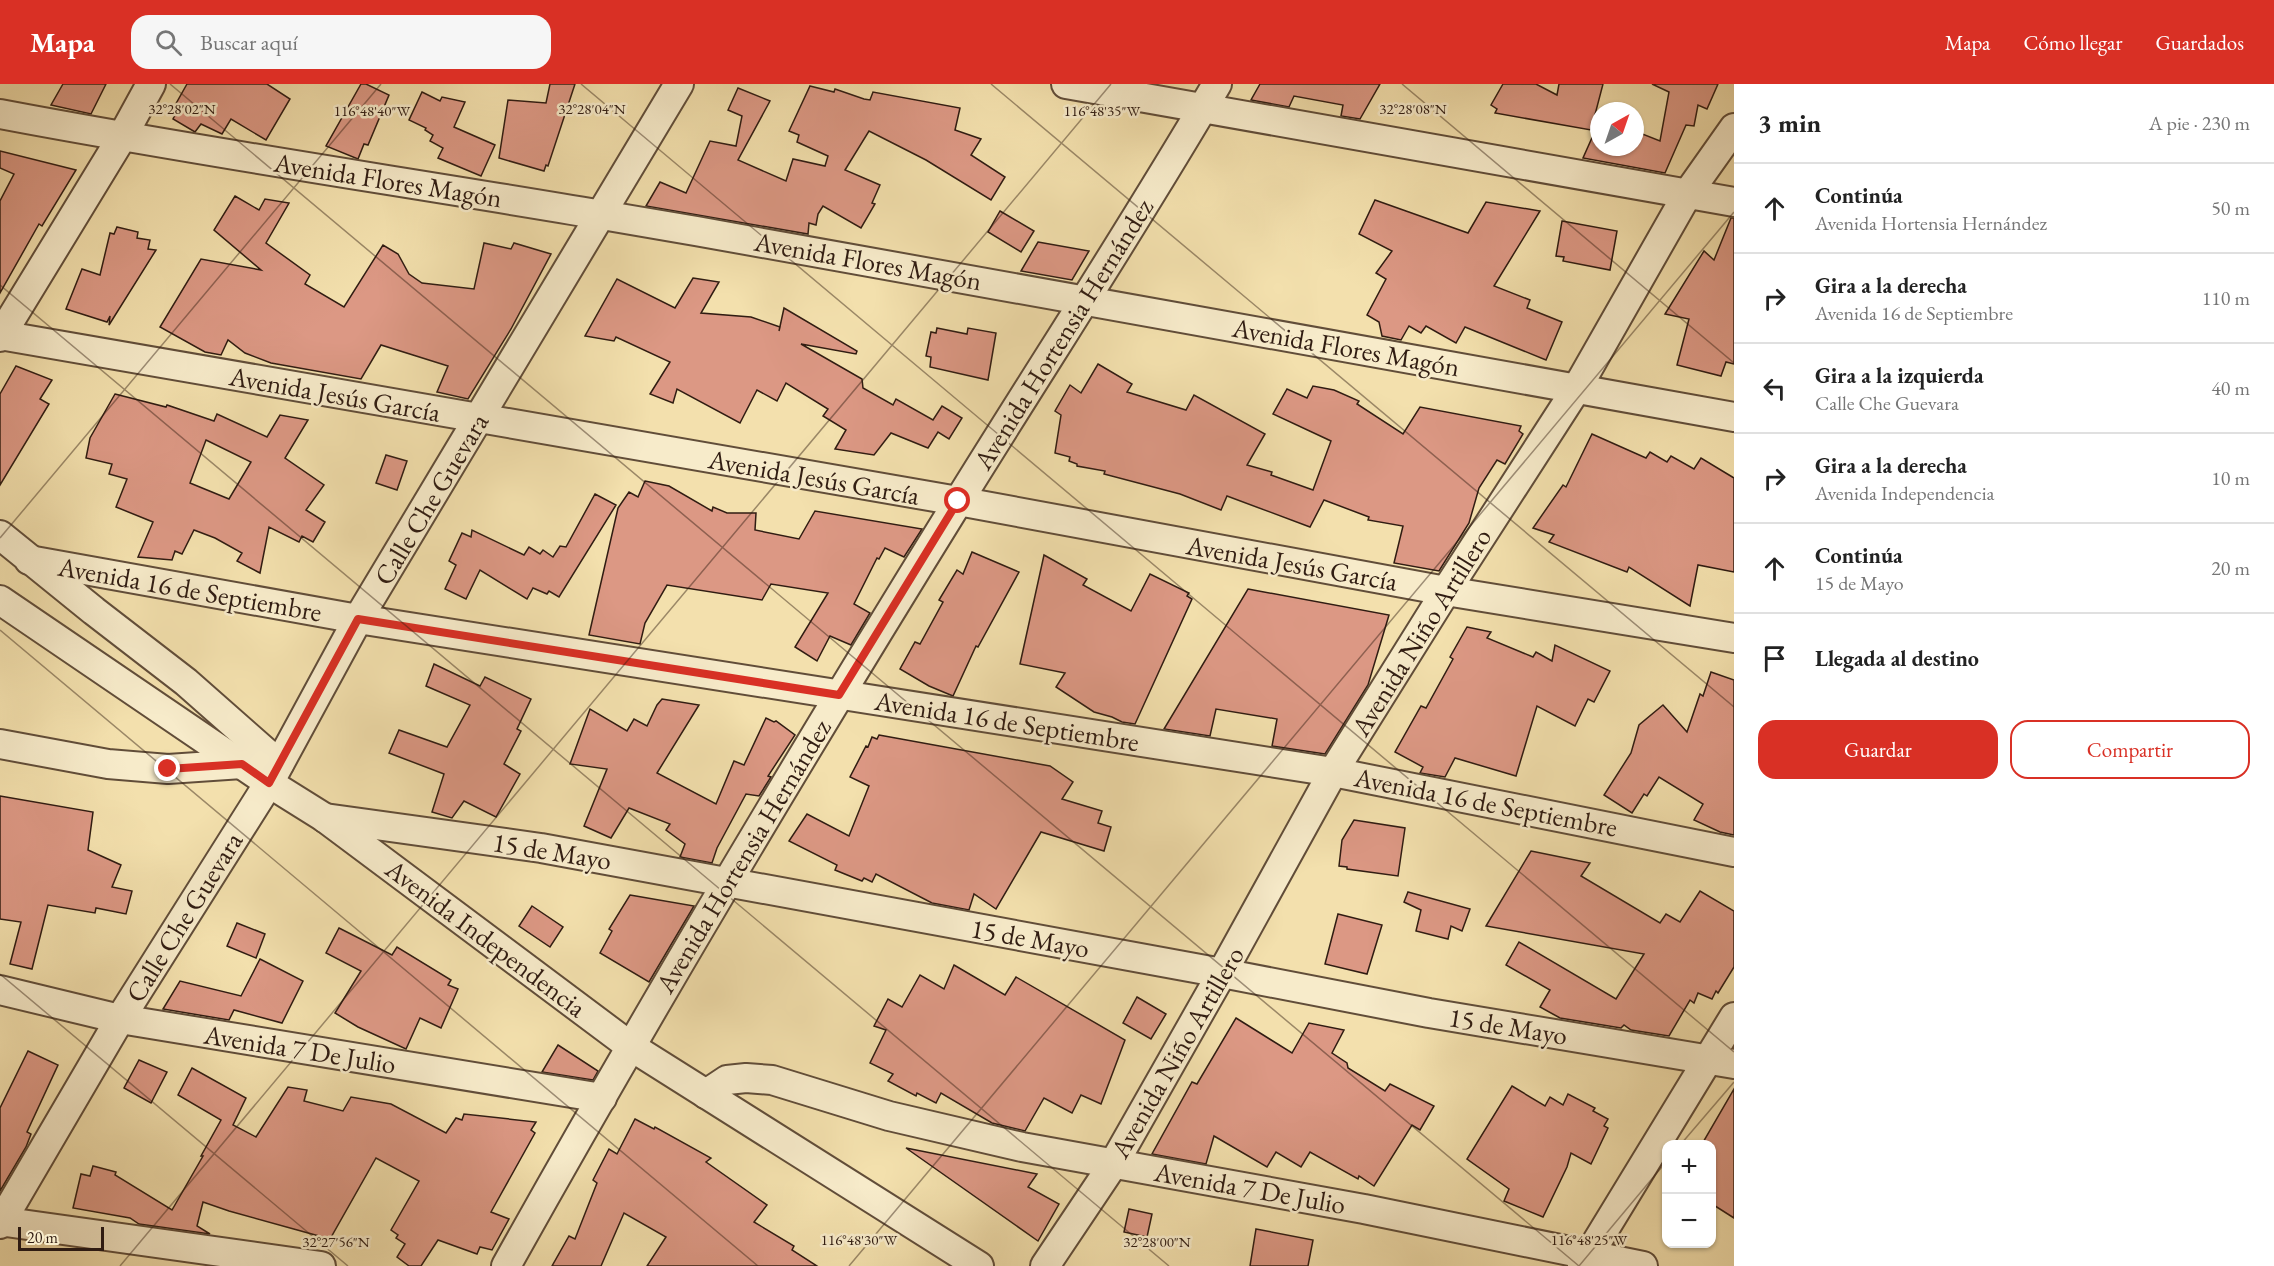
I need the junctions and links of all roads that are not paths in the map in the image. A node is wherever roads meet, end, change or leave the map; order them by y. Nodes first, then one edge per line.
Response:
1 (151, 84) edge
2 (679, 84) edge
3 (1066, 84) edge
4 (1217, 84) edge
5 (1203, 109) junction
6 (0, 114) edge
7 (1734, 128) edge
8 (122, 137) junction
9 (1688, 193) junction
10 (1734, 202) edge
11 (599, 214) junction
12 (1086, 300) junction
13 (0, 336) edge
14 (1577, 388) junction
15 (1734, 417) edge
16 (480, 419) junction
17 (958, 501) junction
18 (0, 535) edge
19 (30, 560) junction
20 (1446, 591) junction
21 (0, 600) edge
22 (358, 619) junction
23 (1734, 638) edge
24 (839, 695) junction
25 (0, 744) edge
26 (242, 764) junction
27 (1333, 772) junction
28 (274, 774) junction
29 (325, 818) junction
30 (1734, 852) edge
31 (726, 882) junction
32 (1222, 973) junction
33 (0, 990) edge
34 (1734, 1017) edge
35 (120, 1018) junction
36 (630, 1046) junction
37 (1722, 1062) edge
38 (706, 1094) junction
39 (602, 1098) junction
40 (1114, 1163) junction
41 (1, 1222) edge
42 (1585, 1260) edge
43 (321, 1266) edge
44 (506, 1266) edge
45 (979, 1266) edge
46 (1045, 1266) edge
47 (1643, 1266) edge

1 - 8 street
2 - 11 street, Calle Che Guevara
3 - 5 street
4 - 5 street, Avenida Hortensia Hernández
5 - 9 street
5 - 12 street, Avenida Hortensia Hernández
6 - 8 street, Avenida Flores Magón
7 - 9 street, Avenida Niño Artillero
8 - 11 street, Avenida Flores Magón
8 - 13 street
9 - 10 street
9 - 14 street, Avenida Niño Artillero
11 - 12 street, Avenida Flores Magón
11 - 16 street, Calle Che Guevara
12 - 14 street, Avenida Flores Magón
12 - 17 street, Avenida Hortensia Hernández
13 - 16 street, Avenida Jesús García
14 - 15 street, Avenida Flores Magón
14 - 20 street, Avenida Niño Artillero
16 - 17 street, Avenida Jesús García
16 - 22 street, Calle Che Guevara
17 - 20 street, Avenida Jesús García
17 - 24 street, Avenida Hortensia Hernández
18 - 19 street
19 - 22 street, Avenida 16 de Septiembre
19 - 28 street
20 - 23 street, Avenida Jesús García
20 - 27 street, Avenida Niño Artillero
21 - 26 street, Avenida Independencia
22 - 24 street, Avenida 16 de Septiembre
22 - 28 street, Calle Che Guevara
24 - 27 street, Avenida 16 de Septiembre
24 - 31 street, Avenida Hortensia Hernández
25 - 26 street
26 - 28 street, Avenida Independencia
27 - 30 street, Avenida 16 de Septiembre
27 - 32 street, Avenida Niño Artillero
28 - 29 street, Avenida Independencia
28 - 35 street, Calle Che Guevara
29 - 31 street, 15 de Mayo
29 - 36 street, Avenida Independencia
31 - 32 street, 15 de Mayo
31 - 36 street, Avenida Hortensia Hernández
32 - 37 street, 15 de Mayo
32 - 40 street, Avenida Niño Artillero
33 - 35 street, Avenida 7 De Julio
34 - 37 street
35 - 39 street, Avenida 7 De Julio
35 - 41 street, Calle Che Guevara
36 - 38 street, Avenida Independencia
36 - 39 street, Avenida Hortensia Hernández
37 - 42 street
38 - 40 street, Avenida 7 De Julio
38 - 45 street, Avenida Independencia
39 - 44 street, Avenida Hortensia Hernández
40 - 42 street, Avenida 7 De Julio
40 - 46 street, Avenida Niño Artillero
41 - 43 street
42 - 47 street, Avenida 7 De Julio

